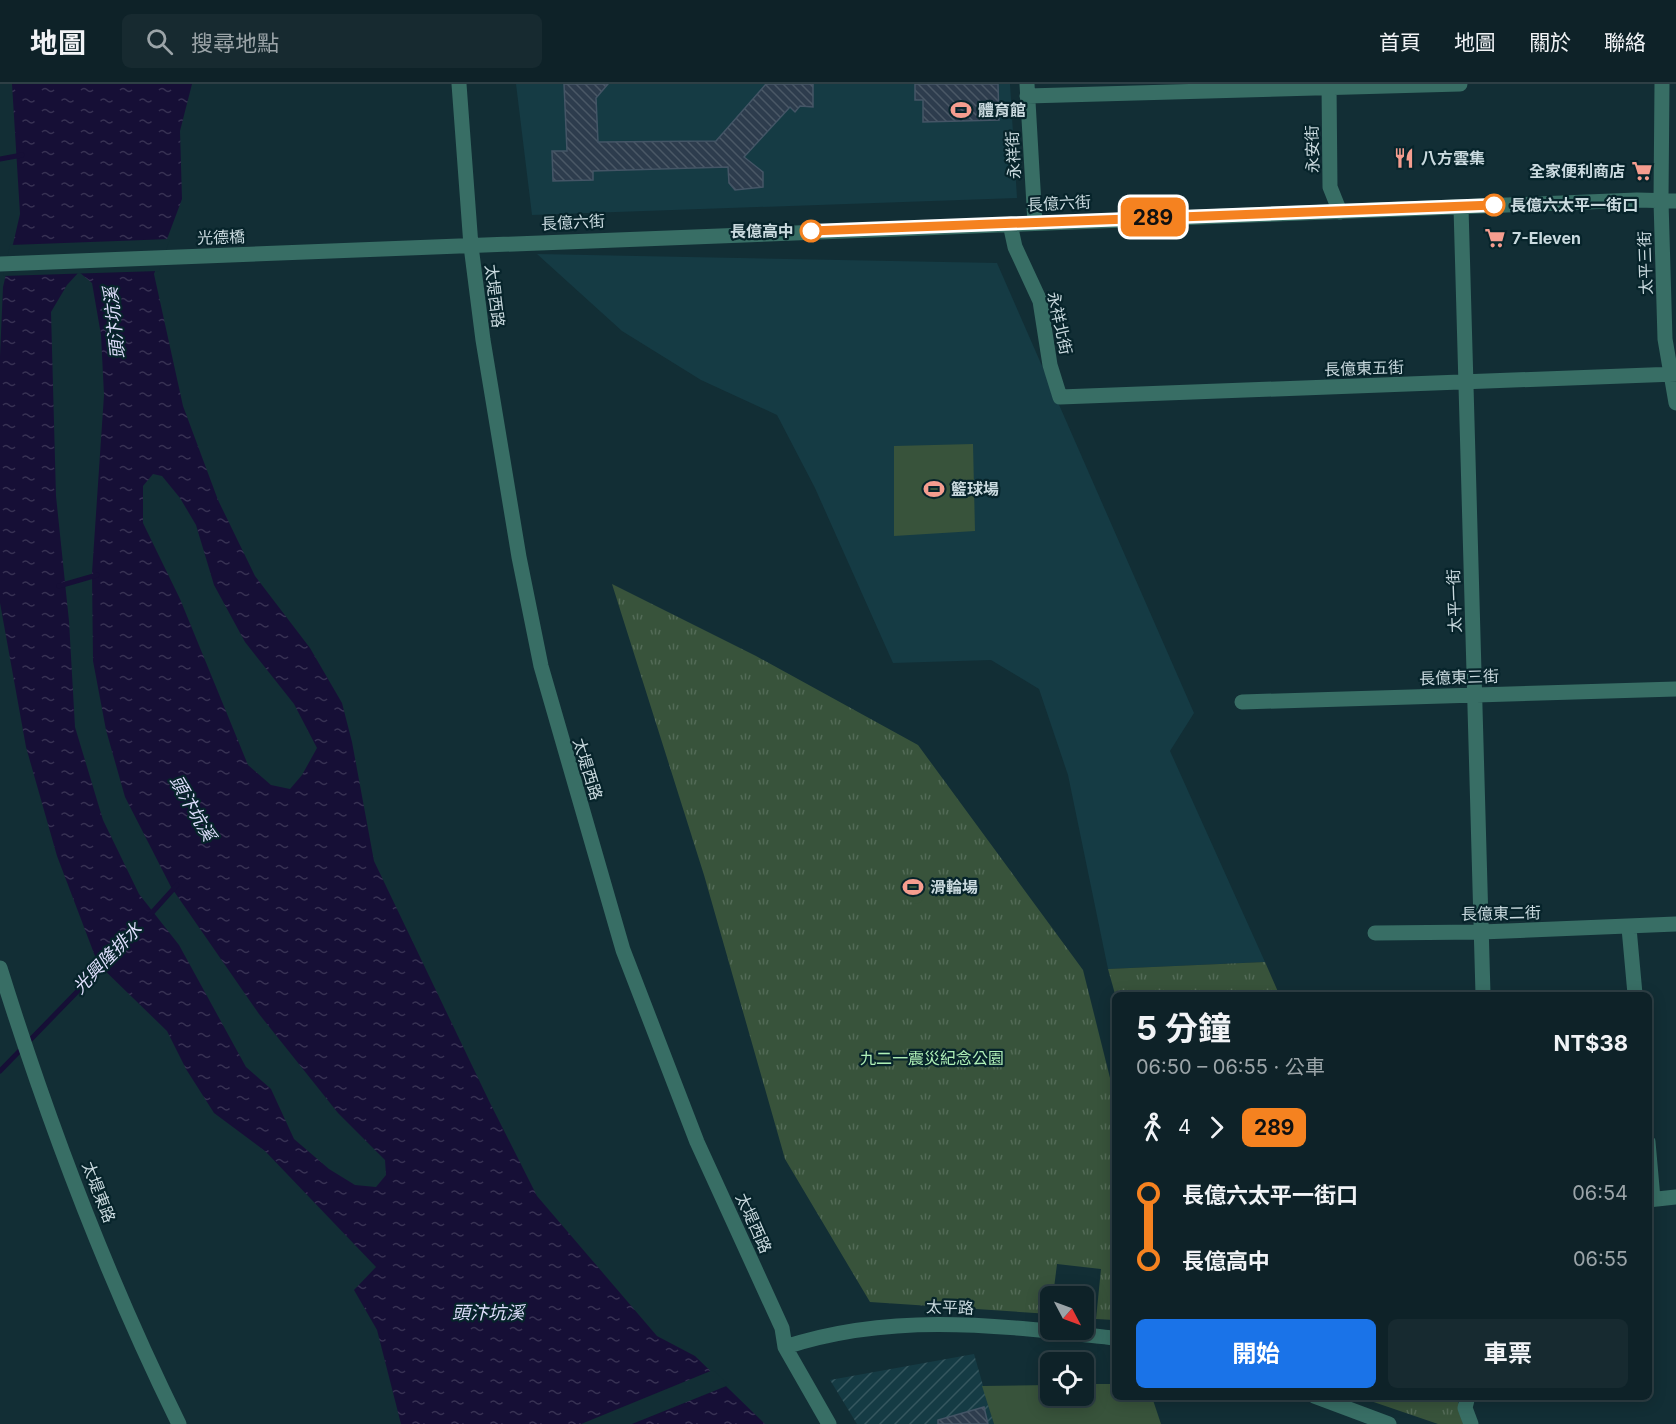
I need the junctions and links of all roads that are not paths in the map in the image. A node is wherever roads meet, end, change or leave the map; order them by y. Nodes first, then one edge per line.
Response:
1 (459, 84) edge
2 (1460, 84) edge
3 (1662, 84) edge
4 (1329, 86) edge
5 (1169, 88) edge
6 (1027, 90) edge
7 (1668, 201) edge
8 (1461, 207) junction
9 (1340, 212) junction
10 (1035, 223) junction
11 (1010, 224) junction
12 (443, 246) joint
13 (471, 246) junction
14 (0, 264) edge
15 (1673, 374) edge
16 (1466, 382) junction
17 (1060, 397) joint
18 (1676, 403) edge
19 (1676, 689) edge
20 (1475, 695) junction
21 (1242, 702) dead end
22 (1676, 924) edge
23 (1629, 928) junction
24 (1481, 932) junction
25 (1375, 933) dead end
26 (0, 968) edge
27 (1483, 992) edge
28 (1635, 992) edge
29 (1676, 1197) edge
30 (1652, 1199) edge
31 (1112, 1338) edge
32 (785, 1347) junction
33 (1325, 1400) edge
34 (1467, 1400) edge
35 (179, 1424) edge
36 (828, 1424) edge
37 (1389, 1424) edge
38 (1471, 1424) edge

1 - 13 street, 太堤西路
2 - 4 street
3 - 7 street, 太平三街
4 - 5 street
4 - 9 street, 永安街
5 - 6 street
6 - 10 street, 永祥街
7 - 8 street, 長億六街
7 - 15 street, 太平三街
8 - 9 street, 長億六街
8 - 16 street, 太平一街
9 - 10 street, 長億六街
10 - 11 street, 長億六街
11 - 13 street, 長億六街
11 - 17 street, 永祥北街
12 - 13 street, 長億六街
12 - 14 street, 光德橋
13 - 32 street, 太堤西路
15 - 16 street, 長億東五街
15 - 18 street, 太平三街
16 - 17 street, 長億東五街
16 - 20 street, 太平一街
19 - 20 street, 長億東三街
20 - 21 street, 長億東三街
20 - 24 street, 太平一街
22 - 23 street, 長億東二街
23 - 24 street, 長億東二街
23 - 28 street
24 - 25 street, 長億東二街
24 - 27 street, 太平一街
26 - 35 street, 太堤東路
29 - 30 street
31 - 32 street, 太平路
32 - 36 street, 太堤西路
33 - 37 street
34 - 38 street

